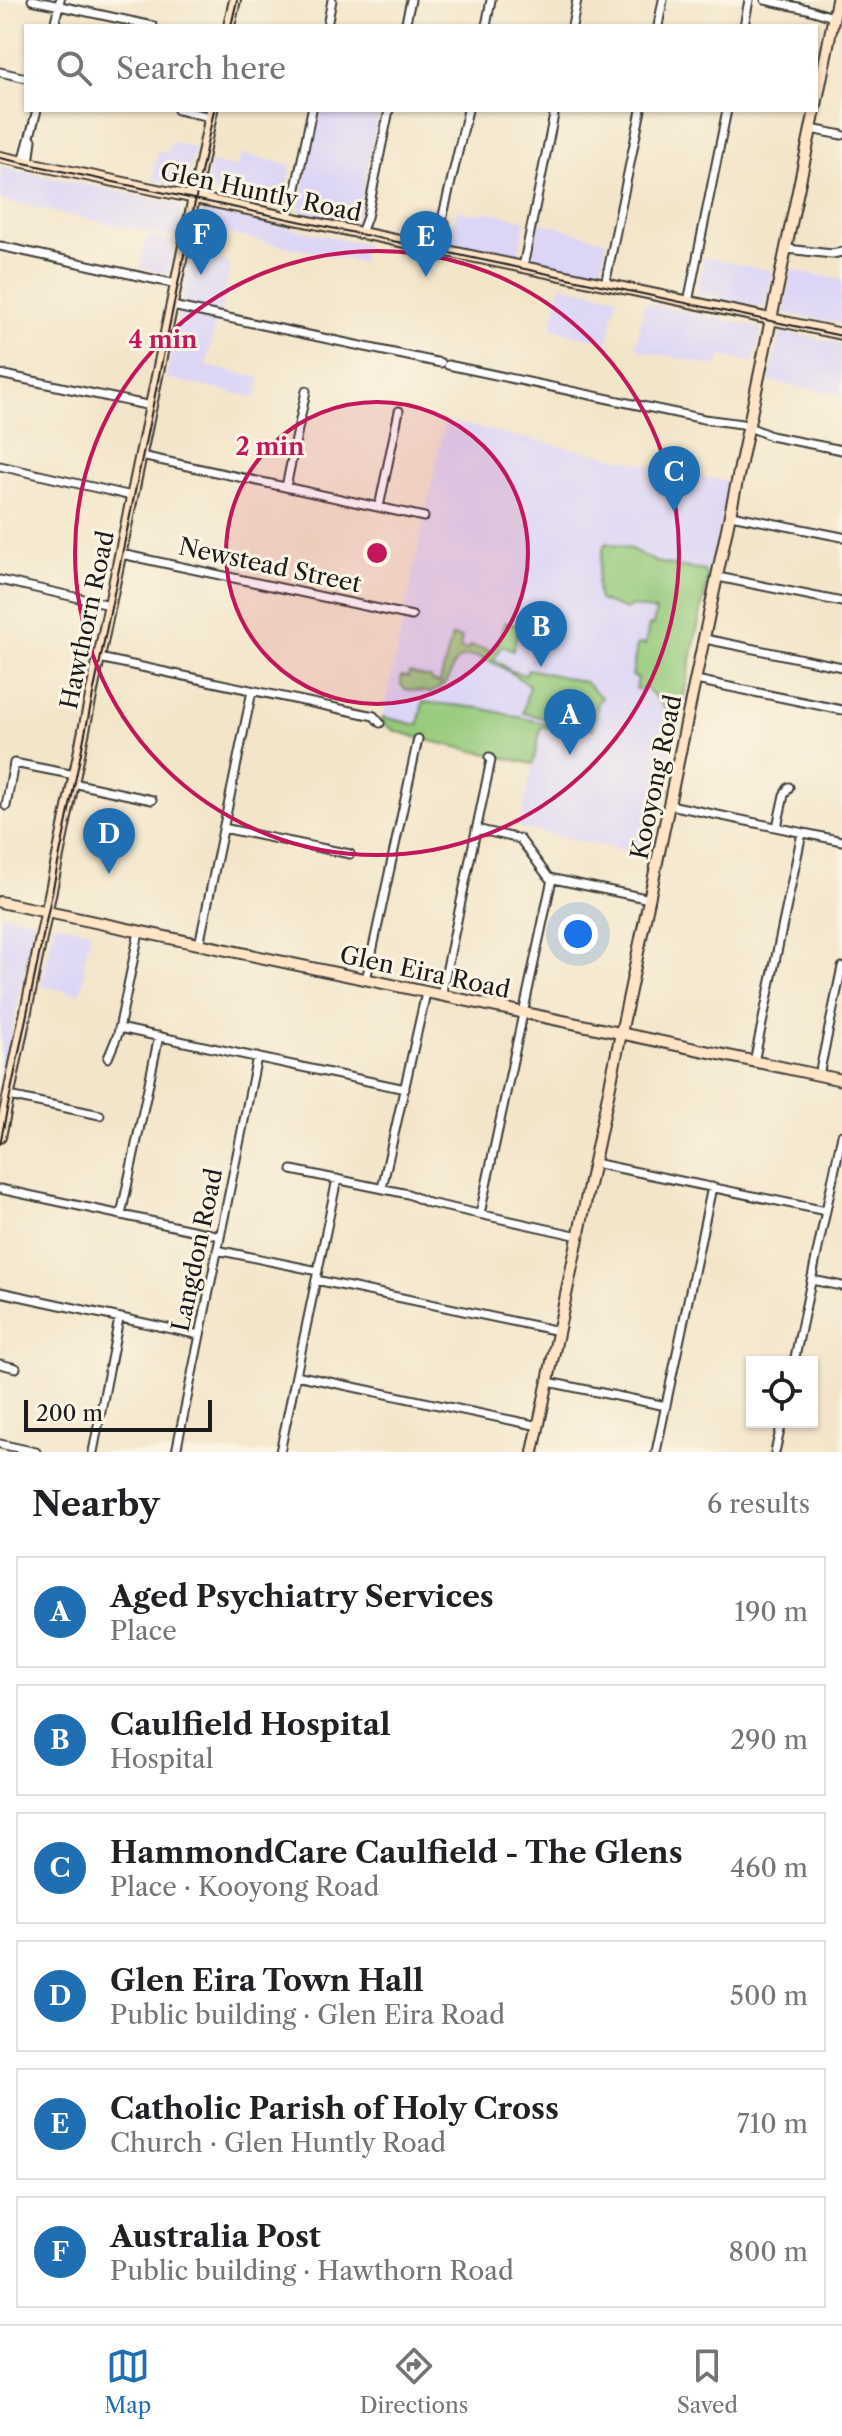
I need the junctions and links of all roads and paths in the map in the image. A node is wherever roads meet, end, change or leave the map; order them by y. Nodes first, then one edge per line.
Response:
1 (32, 0) edge
2 (235, 0) edge
3 (332, 0) edge
4 (411, 0) edge
5 (491, 0) edge
6 (577, 0) edge
7 (663, 0) edge
8 (749, 0) edge
9 (765, 0) edge
10 (59, 3) edge
11 (835, 10) edge
12 (54, 24) edge
13 (145, 24) edge
14 (229, 24) edge
15 (327, 24) edge
16 (405, 24) edge
17 (486, 24) edge
18 (572, 24) edge
19 (658, 24) edge
20 (744, 24) edge
21 (0, 72) edge
22 (24, 78) edge
23 (818, 100) edge
24 (37, 112) edge
25 (312, 112) edge
26 (389, 112) edge
27 (468, 112) edge
28 (555, 112) edge
29 (641, 112) edge
30 (727, 112) edge
31 (815, 112) edge
32 (212, 114) edge
33 (811, 129) junction
34 (842, 135) edge
35 (0, 157) edge
36 (26, 162) junction
37 (194, 198) junction
38 (290, 218) junction
39 (364, 234) junction
40 (0, 246) edge
41 (787, 246) junction
42 (439, 250) junction
43 (842, 252) edge
44 (523, 267) junction
45 (176, 284) junction
46 (605, 285) junction
47 (688, 302) junction
48 (172, 306) junction
49 (772, 320) junction
50 (842, 334) edge
51 (0, 374) edge
52 (306, 391) dead end
53 (151, 406) junction
54 (399, 411) dead end
55 (749, 430) junction
56 (842, 450) edge
57 (141, 456) junction
58 (0, 466) edge
59 (286, 487) junction
60 (133, 494) junction
61 (379, 507) junction
62 (731, 515) junction
63 (424, 517) dead end
64 (842, 537) edge
65 (121, 554) junction
66 (718, 577) junction
67 (0, 580) edge
68 (842, 602) edge
69 (110, 604) junction
70 (412, 616) dead end
71 (705, 639) junction
72 (99, 658) junction
73 (842, 667) edge
74 (696, 680) junction
75 (252, 691) junction
76 (842, 710) edge
77 (380, 723) dead end
78 (418, 739) dead end
79 (489, 757) dead end
80 (74, 779) junction
81 (789, 787) dead end
82 (152, 800) dead end
83 (670, 805) junction
84 (6, 806) dead end
85 (777, 827) junction
86 (223, 828) junction
87 (476, 829) junction
88 (802, 833) junction
89 (842, 841) edge
90 (350, 854) dead end
91 (552, 879) junction
92 (650, 899) junction
93 (0, 902) edge
94 (47, 912) junction
95 (139, 932) junction
96 (199, 945) junction
97 (842, 967) edge
98 (366, 980) junction
99 (426, 993) junction
100 (441, 996) junction
101 (523, 1013) junction
102 (119, 1028) junction
103 (622, 1034) junction
104 (159, 1036) junction
105 (257, 1057) junction
106 (108, 1058) dead end
107 (754, 1062) junction
108 (819, 1075) junction
109 (842, 1080) edge
110 (405, 1089) junction
111 (5, 1098) edge
112 (100, 1115) dead end
113 (842, 1135) edge
114 (0, 1137) edge
115 (594, 1163) junction
116 (292, 1170) dead end
117 (337, 1179) junction
118 (712, 1187) junction
119 (382, 1188) junction
120 (0, 1189) edge
121 (826, 1211) junction
122 (480, 1214) junction
123 (121, 1215) junction
124 (220, 1236) junction
125 (579, 1236) junction
126 (217, 1250) junction
127 (317, 1275) junction
128 (812, 1280) junction
129 (842, 1286) edge
130 (0, 1292) edge
131 (119, 1319) junction
132 (559, 1331) junction
133 (200, 1335) junction
134 (795, 1356) edge
135 (0, 1364) edge
136 (16, 1368) dead end
137 (296, 1375) junction
138 (548, 1382) junction
139 (666, 1406) junction
140 (539, 1426) junction
141 (781, 1428) edge
142 (0, 1444) edge
143 (36, 1452) edge
144 (93, 1452) edge
145 (176, 1452) edge
146 (280, 1452) edge
147 (533, 1452) edge
148 (656, 1452) edge
149 (775, 1452) edge

1 - 10 street
2 - 14 street
3 - 15 street
4 - 16 street
5 - 17 street
6 - 18 street
7 - 19 street
8 - 20 street
9 - 11 street
10 - 12 street
10 - 13 street
11 - 23 street, Kooyong Road
21 - 22 street
24 - 36 street
25 - 38 street
26 - 39 street
27 - 42 street
28 - 44 street
29 - 46 street
30 - 47 street
31 - 33 street, Kooyong Road
32 - 37 street, Hawthorn Road
33 - 34 street
33 - 41 street, Kooyong Road
35 - 36 street, Glen Huntly Road
36 - 37 street, Glen Huntly Road
37 - 38 street, Glen Huntly Road
37 - 45 street, Hawthorn Road
38 - 39 street, Glen Huntly Road
39 - 42 street, Glen Huntly Road
40 - 45 street
41 - 43 street
41 - 49 street, Kooyong Road
42 - 44 street, Glen Huntly Road
44 - 46 street, Glen Huntly Road
45 - 48 street, Hawthorn Road
46 - 47 street, Glen Huntly Road
47 - 49 street, Glen Huntly Road
48 - 53 street, Hawthorn Road
48 - 55 street
49 - 50 street, Glen Huntly Road
49 - 55 street, Kooyong Road
51 - 53 street
52 - 59 street
53 - 57 street, Hawthorn Road
54 - 61 street
55 - 56 street
55 - 62 street, Kooyong Road
57 - 59 street
57 - 60 street, Hawthorn Road
58 - 60 street
59 - 61 street
60 - 65 street, Hawthorn Road
61 - 63 street
62 - 64 street
62 - 66 street, Kooyong Road
65 - 69 street, Hawthorn Road
65 - 70 street, Newstead Street
66 - 68 street
66 - 71 street, Kooyong Road
67 - 69 street
69 - 72 street, Hawthorn Road
71 - 73 street
71 - 74 street, Kooyong Road
72 - 75 street
72 - 80 street, Hawthorn Road
74 - 76 street
74 - 83 street, Kooyong Road
75 - 77 street
75 - 86 street
78 - 98 street
79 - 87 street
80 - 82 street
80 - 84 street
80 - 94 street, Hawthorn Road
81 - 85 street
83 - 85 street
83 - 92 street, Kooyong Road
85 - 88 street
86 - 90 street
86 - 96 street
87 - 91 street
87 - 100 street
88 - 89 street
88 - 107 street
91 - 92 street
91 - 101 street
92 - 103 street, Kooyong Road
93 - 94 street, Glen Eira Road
94 - 95 street, Glen Eira Road
94 - 111 street, Hawthorn Road
95 - 96 street, Glen Eira Road
95 - 102 street
96 - 98 street, Glen Eira Road
97 - 108 street
98 - 99 street, Glen Eira Road
99 - 100 street, Glen Eira Road
99 - 110 street
100 - 101 street, Glen Eira Road
101 - 103 street, Glen Eira Road
101 - 122 street
102 - 104 street
102 - 106 street
103 - 107 street, Glen Eira Road
103 - 115 street, Kooyong Road
104 - 105 street
104 - 123 street
105 - 110 street
105 - 124 street, Langdon Road
107 - 108 street, Glen Eira Road
108 - 109 street, Glen Eira Road
110 - 119 street
111 - 112 street
111 - 114 street, Hawthorn Road
113 - 121 street
115 - 118 street
115 - 125 street, Kooyong Road
116 - 117 street
117 - 119 street
117 - 127 street
118 - 121 street
118 - 139 street
119 - 122 street
120 - 123 street
121 - 128 street
122 - 125 street
123 - 124 street
124 - 126 street, Langdon Road
125 - 132 street, Kooyong Road
126 - 127 street
126 - 133 street, Langdon Road
127 - 132 street
127 - 137 street
128 - 129 street
128 - 134 street
130 - 131 street
131 - 133 street
131 - 144 street
132 - 138 street, Kooyong Road
133 - 145 street, Langdon Road
135 - 136 street
137 - 140 street
137 - 146 street
138 - 139 street
138 - 140 street, Kooyong Road
139 - 148 street
140 - 147 street, Kooyong Road
141 - 149 street
142 - 143 street

